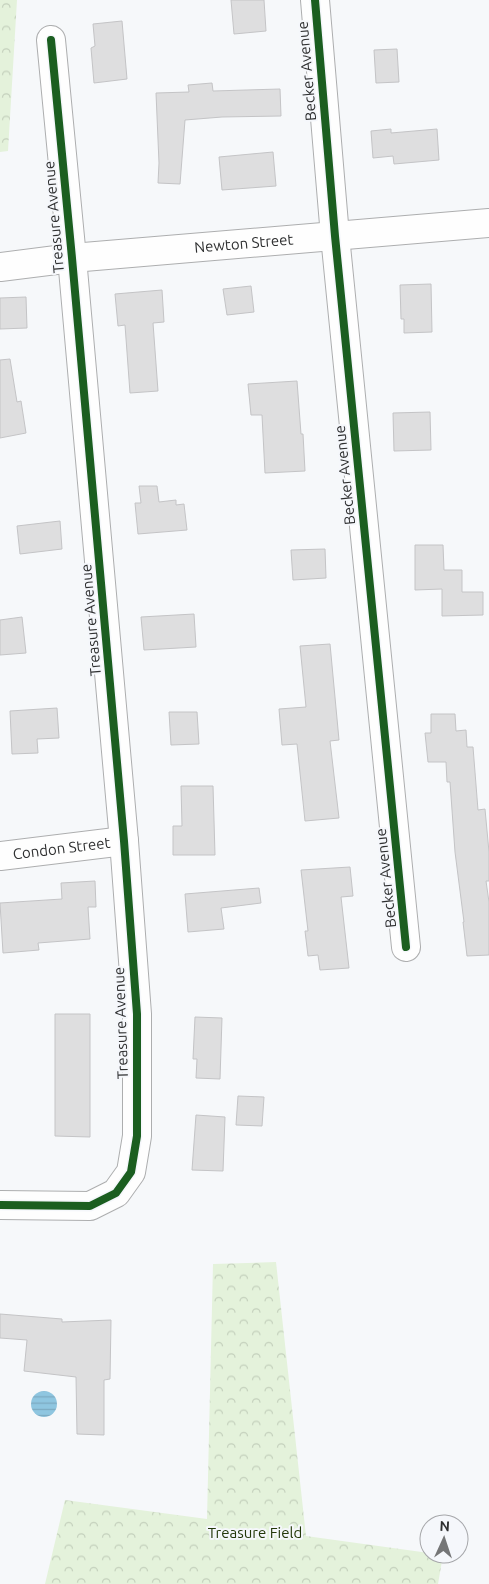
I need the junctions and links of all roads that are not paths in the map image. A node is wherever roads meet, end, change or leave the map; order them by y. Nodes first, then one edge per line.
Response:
1 (315, 0) edge
2 (51, 40) dead end
3 (489, 223) edge
4 (335, 236) junction
5 (72, 258) junction
6 (0, 267) edge
7 (124, 841) junction
8 (0, 856) edge
9 (406, 947) dead end
10 (0, 1205) edge

1 - 4 street, Becker Avenue
2 - 5 street, Treasure Avenue
3 - 4 street, Newton Street
4 - 5 street, Newton Street
4 - 9 street, Becker Avenue
5 - 6 street, Newton Street
5 - 7 street, Treasure Avenue
7 - 8 street, Condon Street
7 - 10 street, Treasure Avenue

